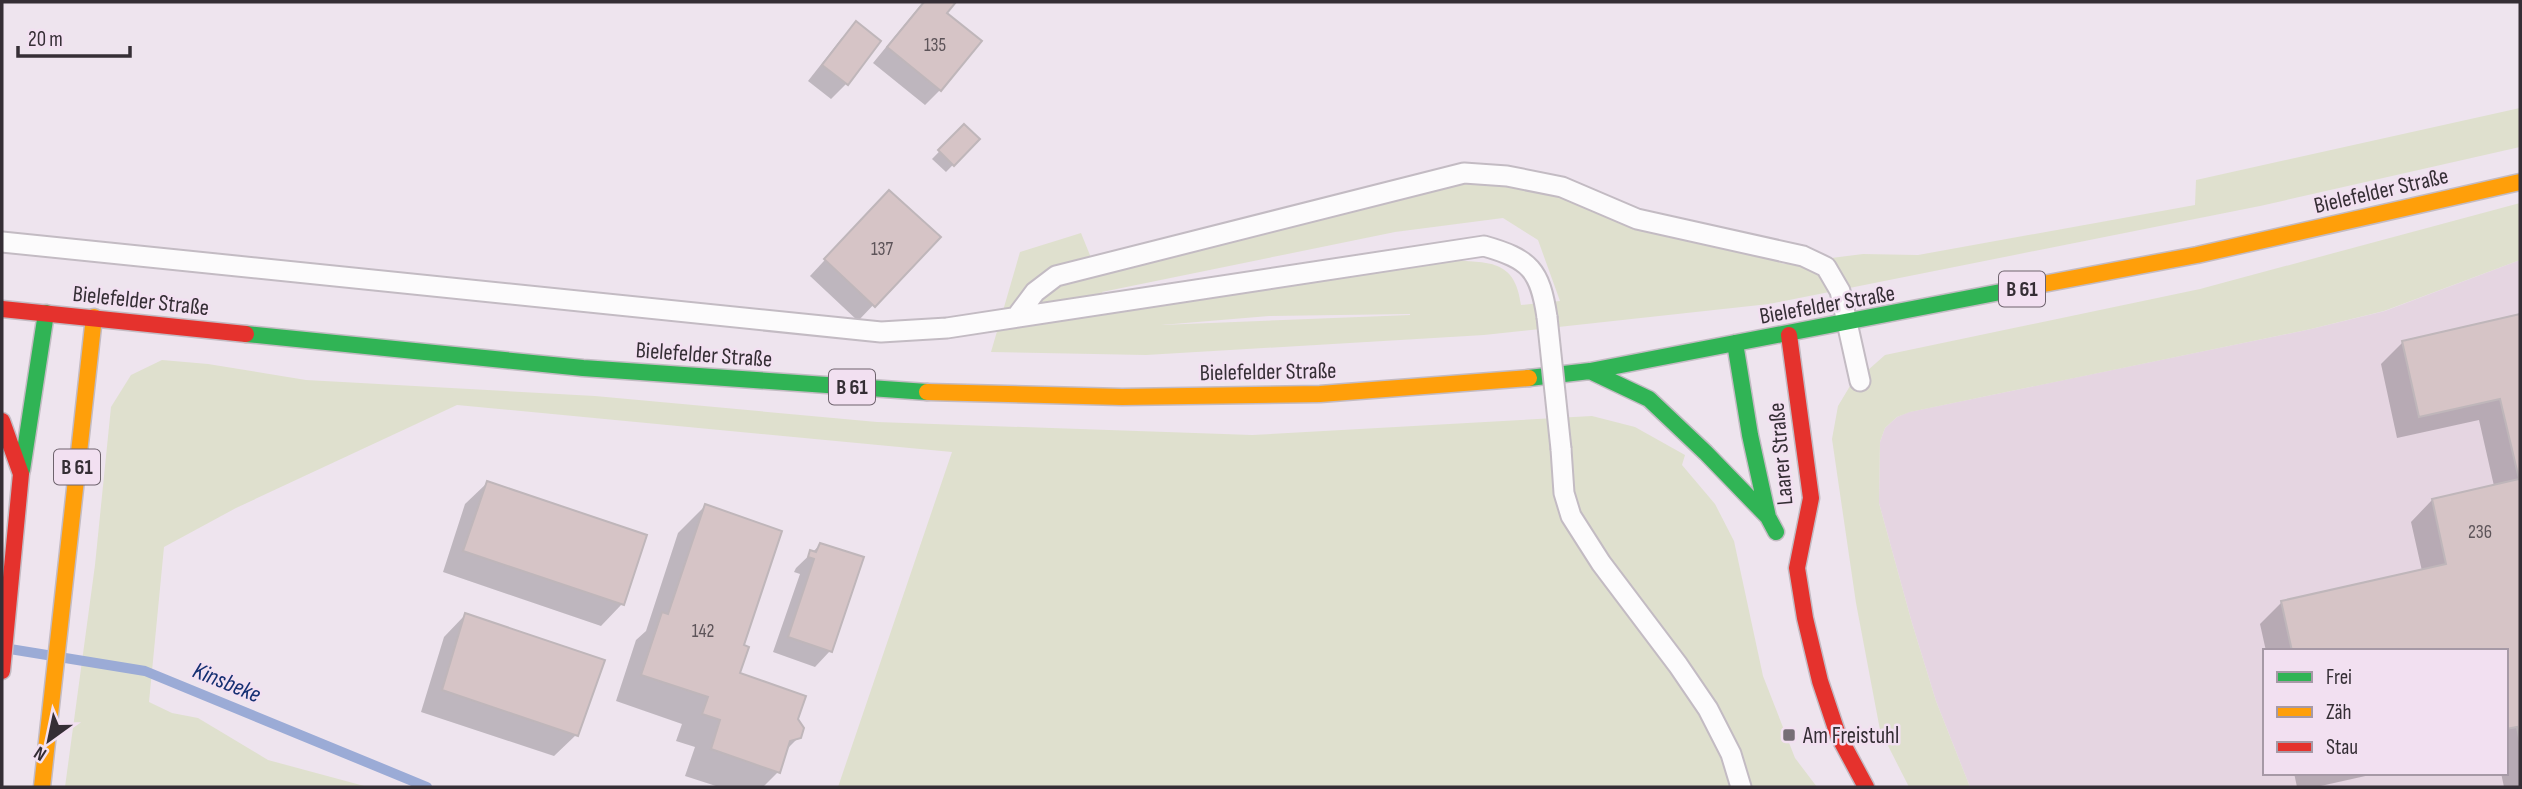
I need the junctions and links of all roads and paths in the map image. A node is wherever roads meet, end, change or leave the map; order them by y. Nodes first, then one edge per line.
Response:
1 (2520, 182) edge
2 (2, 242) edge
3 (2, 309) edge
4 (46, 313) junction
5 (1017, 316) junction
6 (94, 317) junction
7 (1846, 324) junction
8 (1789, 335) junction
9 (1735, 343) junction
10 (1590, 371) junction
11 (1860, 381) dead end
12 (2, 421) edge
13 (21, 474) junction
14 (1768, 517) junction
15 (1797, 568) junction
16 (2, 671) edge
17 (42, 787) edge
18 (1741, 787) edge
19 (1866, 787) edge

1 - 7 main road, Bielefelder Straße / B 61
2 - 5 lane
3 - 4 main road, Bielefelder Straße / B 61
4 - 6 main road, Bielefelder Straße / B 61
4 - 13 main road
5 - 7 lane
5 - 18 lane, bridge
6 - 10 main road, Bielefelder Straße / B 61
6 - 17 main road, B 61
7 - 8 main road, Bielefelder Straße / B 61
7 - 11 lane
8 - 9 main road, Bielefelder Straße / B 61
8 - 15 main road, Laarer Straße
9 - 10 main road, Bielefelder Straße / B 61
9 - 14 main road, Laarer Straße
10 - 14 main road
12 - 13 main road
13 - 16 main road
14 - 15 main road, Laarer Straße
15 - 19 main road, Laarer Straße

